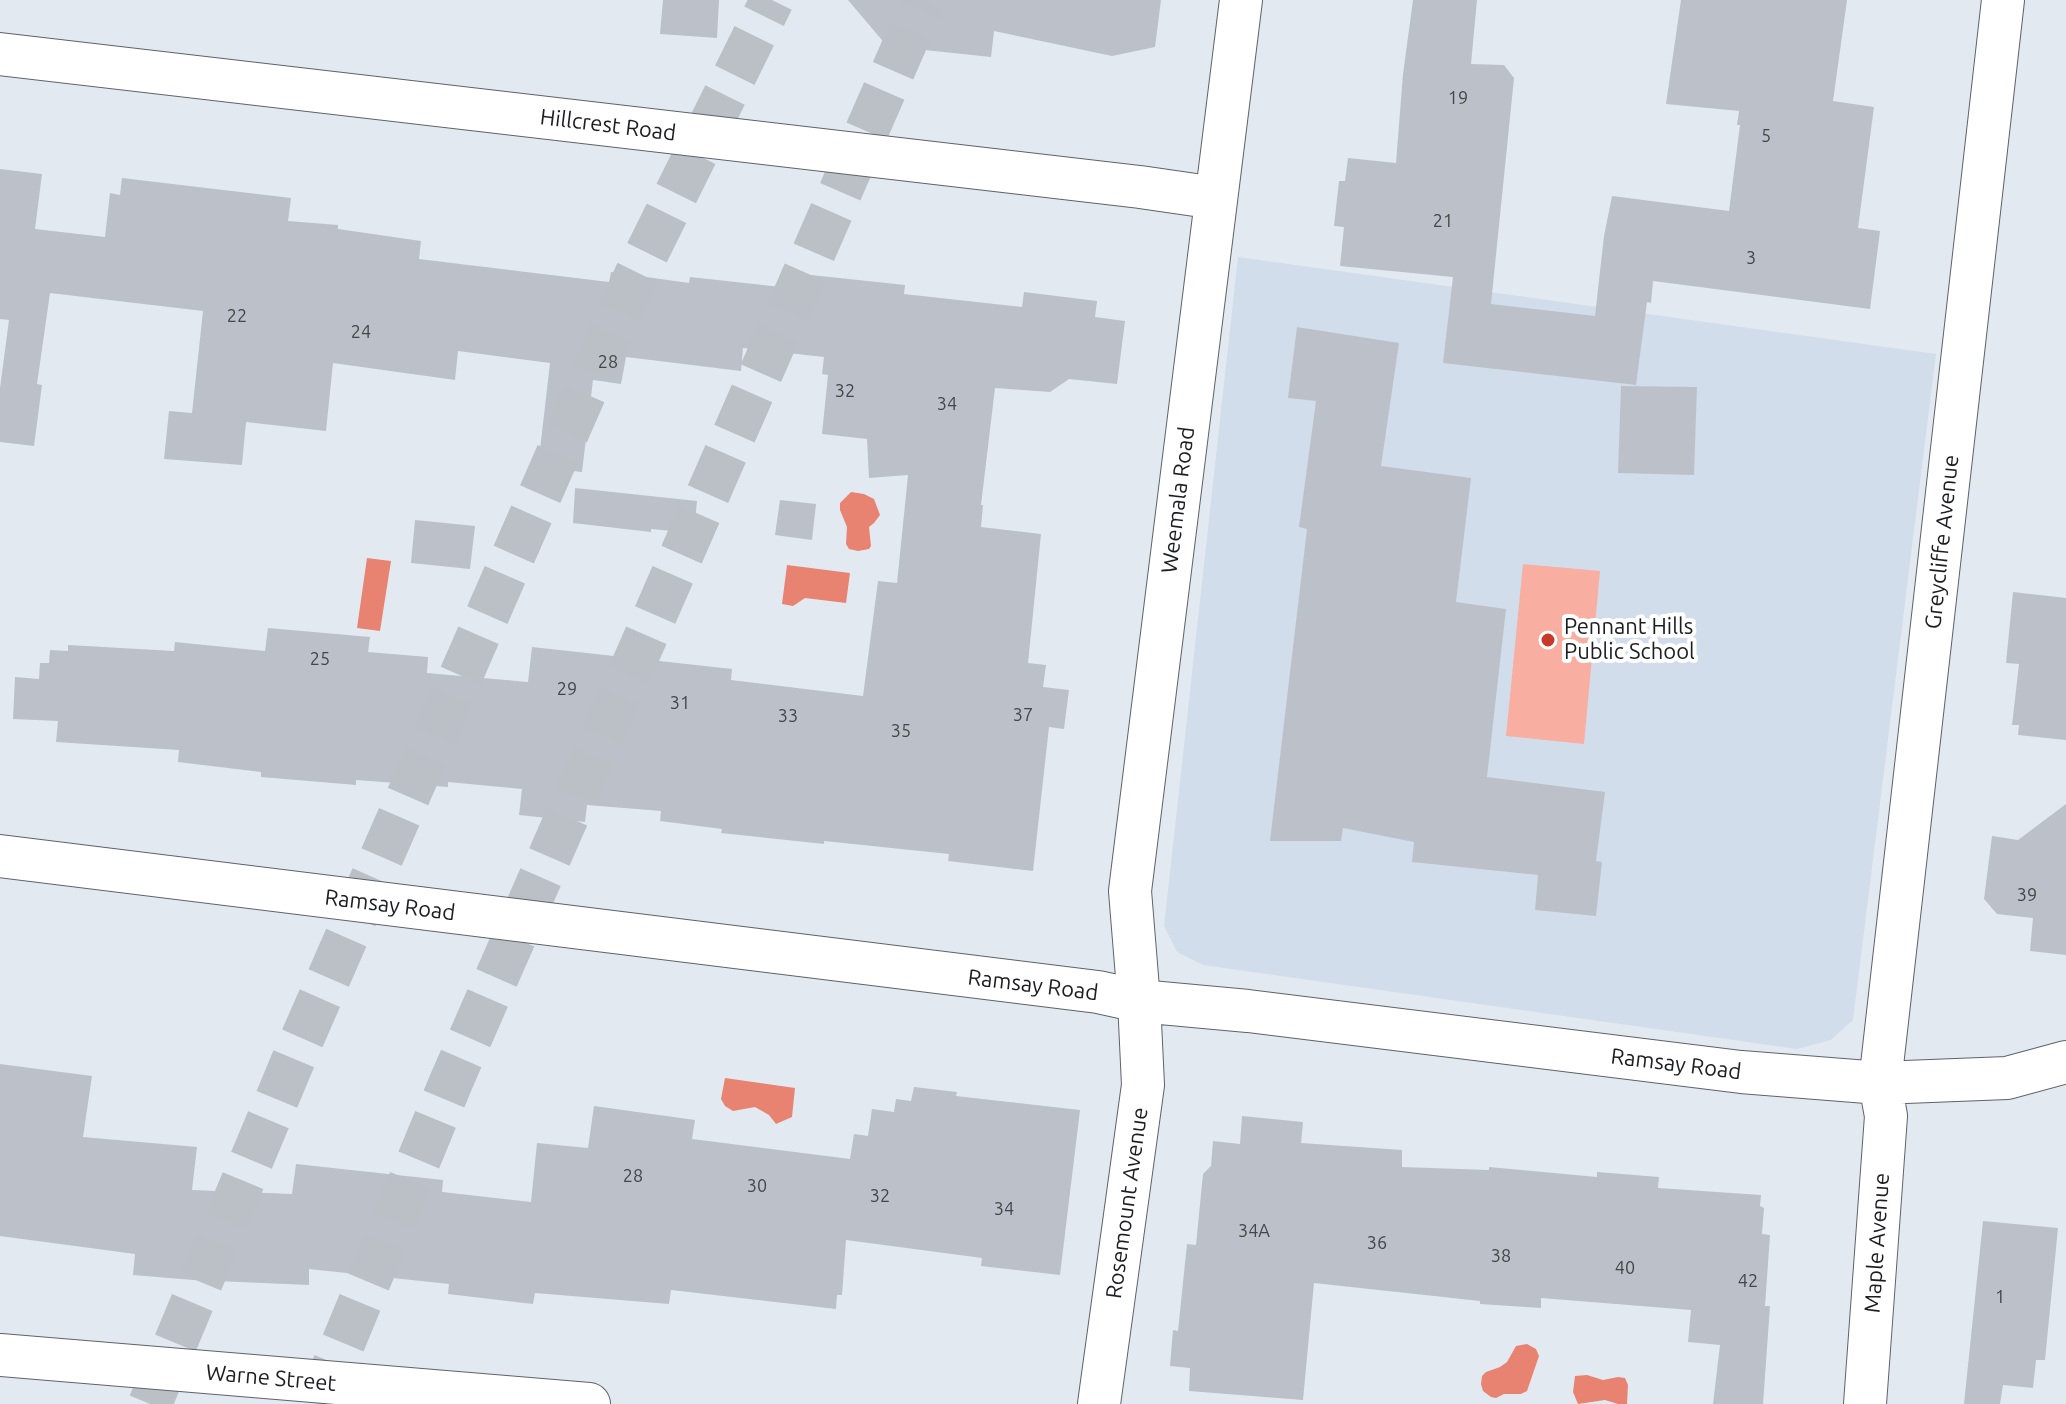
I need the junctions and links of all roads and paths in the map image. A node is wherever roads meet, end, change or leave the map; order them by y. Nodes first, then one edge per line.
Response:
1 (1241, 0) edge
2 (2003, 0) edge
3 (0, 54) edge
4 (1216, 198) junction
5 (0, 856) edge
6 (1139, 1001) junction
7 (2066, 1062) edge
8 (1880, 1083) junction
9 (0, 1355) edge
10 (589, 1404) edge
11 (1099, 1404) edge
12 (1865, 1404) edge

1 - 4 street, Weemala Road
2 - 8 street, Greycliffe Avenue
3 - 4 street, Hillcrest Road
4 - 6 street, Weemala Road
5 - 6 street, Ramsay Road
6 - 8 street, Ramsay Road
6 - 11 street, Rosemount Avenue
7 - 8 street, Ramsay Road
8 - 12 street, Maple Avenue
9 - 10 street, Warne Street

